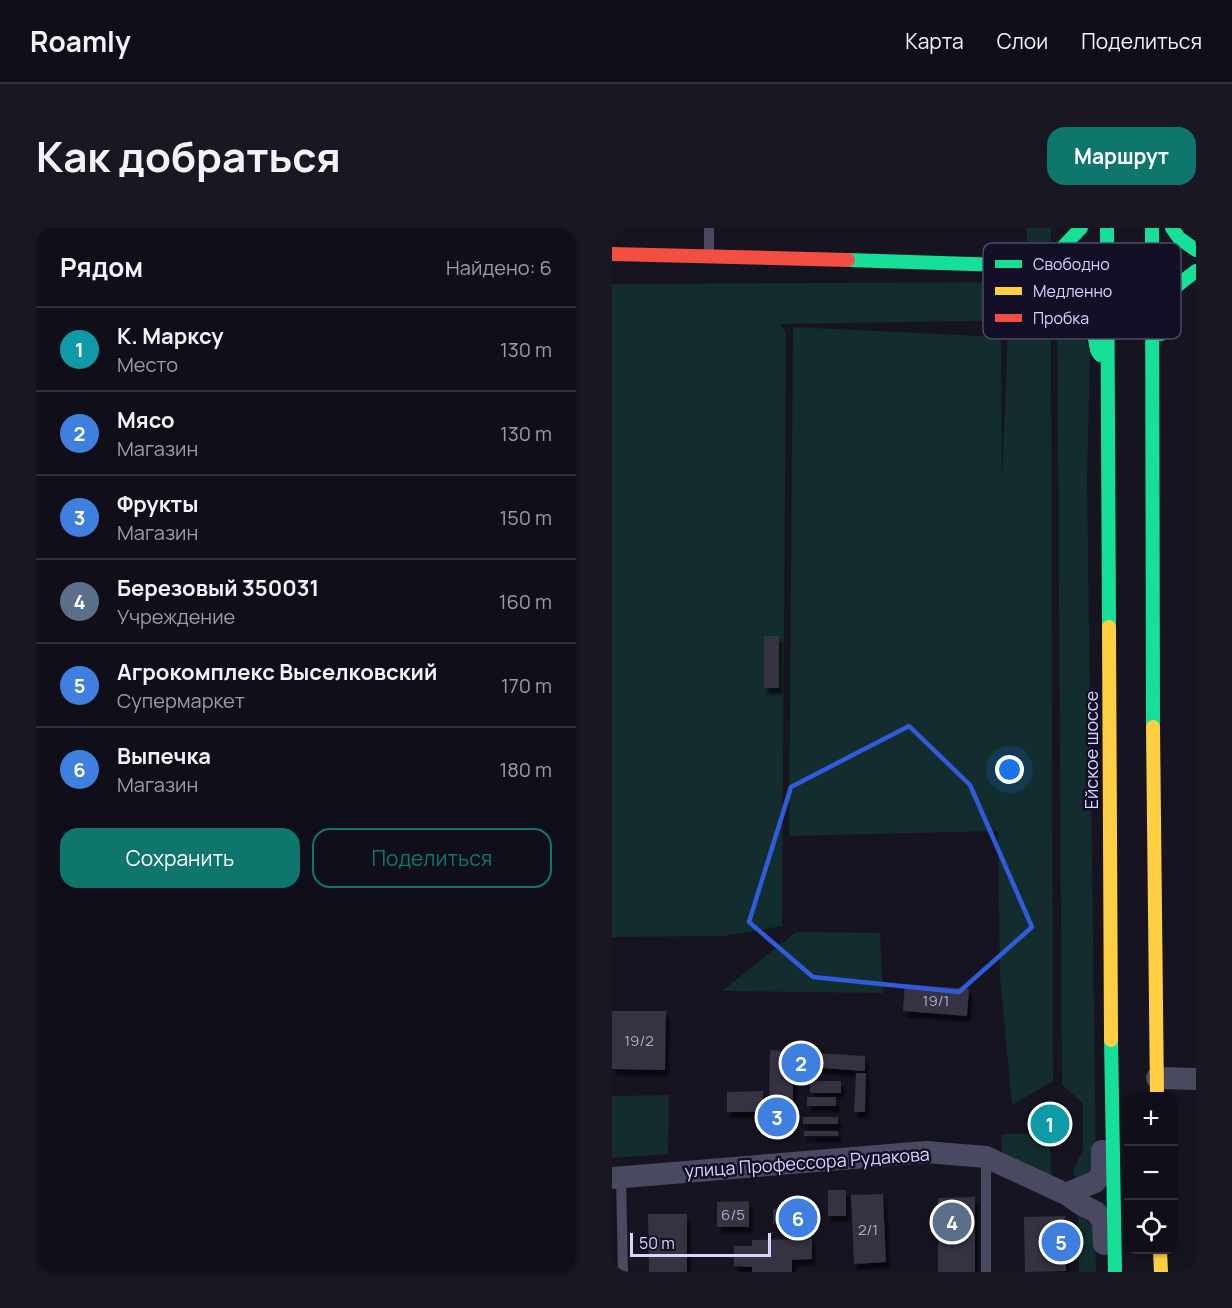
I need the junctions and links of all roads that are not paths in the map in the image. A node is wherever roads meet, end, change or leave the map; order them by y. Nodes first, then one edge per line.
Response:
1 (709, 228) edge
2 (1081, 228) edge
3 (1172, 228) edge
4 (1069, 243) edge
5 (1196, 250) edge
6 (612, 254) edge
7 (709, 255) junction
8 (983, 264) edge
9 (1196, 271) edge
10 (1181, 283) edge
11 (1095, 339) edge
12 (1107, 339) edge
13 (1152, 339) edge
14 (1161, 339) edge
15 (1107, 366) junction
16 (1152, 393) junction
17 (1196, 1079) edge
18 (1157, 1087) edge
19 (1112, 1108) junction
20 (987, 1157) junction
21 (616, 1178) edge
22 (1066, 1194) junction
23 (1160, 1254) edge
24 (1115, 1266) edge
25 (623, 1272) edge
26 (987, 1272) edge
27 (1161, 1272) edge

1 - 7 lane
2 - 4 main road
3 - 5 main road
6 - 7 main road
7 - 8 main road
9 - 10 main road
11 - 15 main road
12 - 15 main road, Ейское шоссе
13 - 16 main road
14 - 16 main road
15 - 19 main road, Ейское шоссе
16 - 18 main road
17 - 18 street
19 - 22 street
19 - 24 main road, Ейское шоссе
20 - 21 street, улица Профессора Рудакова
20 - 22 street, улица Профессора Рудакова
20 - 26 lane
21 - 25 lane
22 - 24 street, улица Профессора Рудакова
23 - 27 main road

